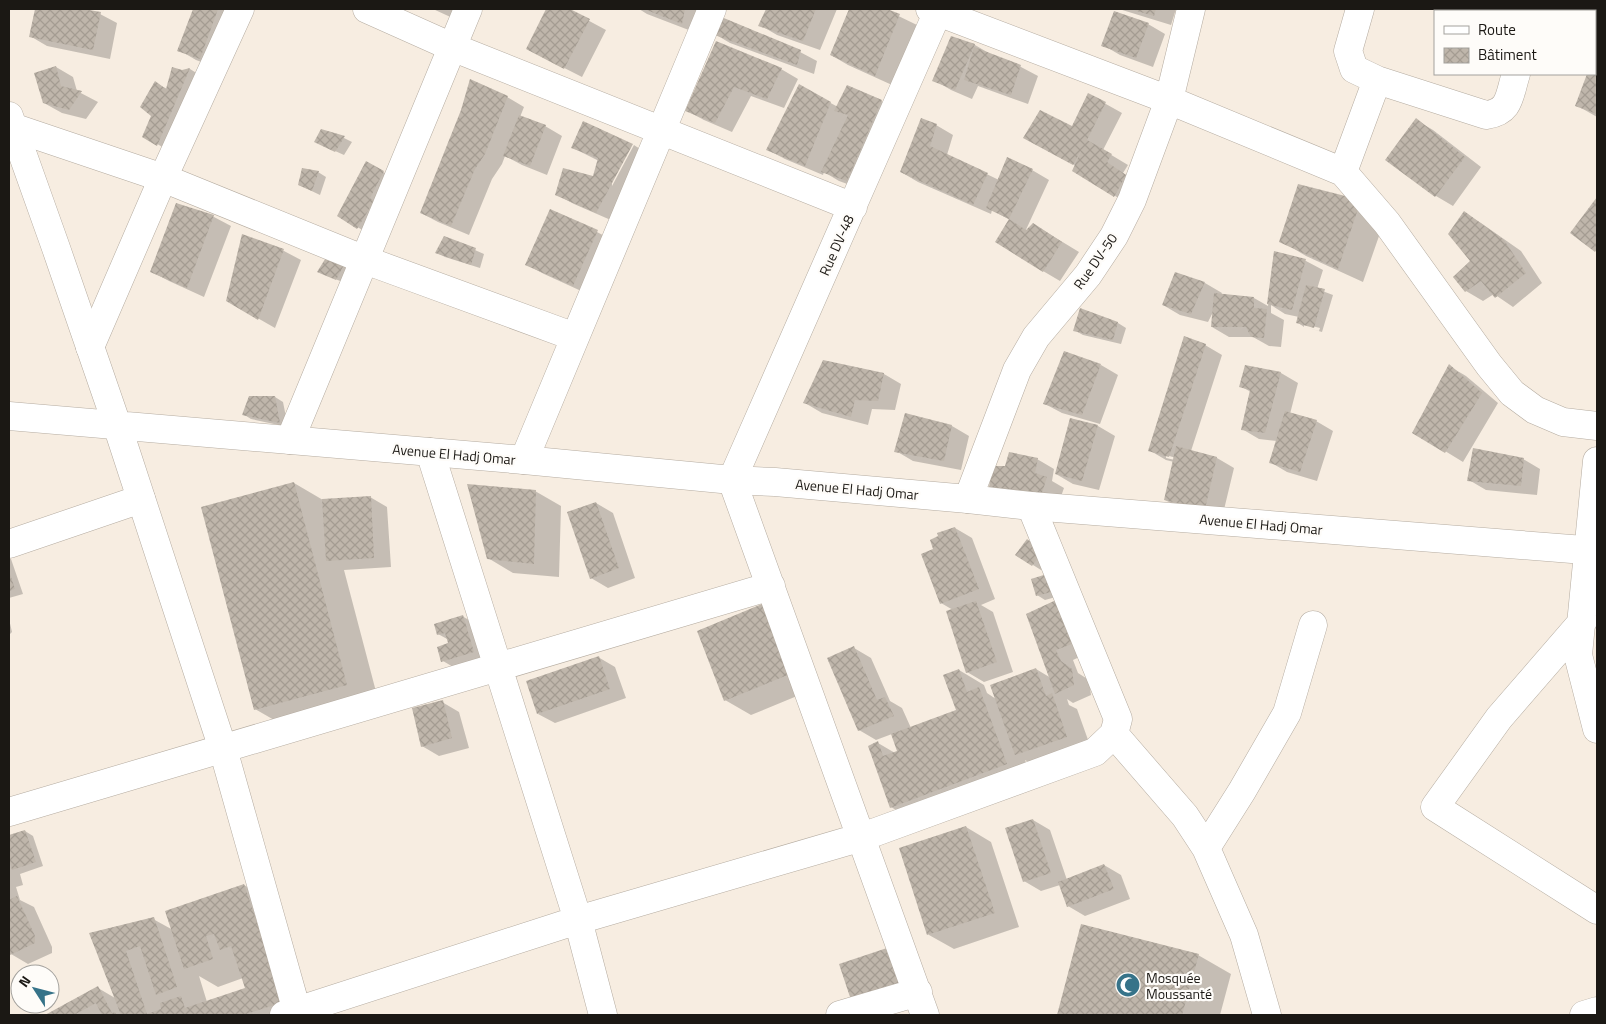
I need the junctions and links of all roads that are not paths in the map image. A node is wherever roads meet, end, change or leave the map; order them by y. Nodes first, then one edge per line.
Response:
1 (240, 9) edge
2 (367, 9) edge
3 (468, 9) edge
4 (712, 9) edge
5 (1191, 9) edge
6 (1360, 9) edge
7 (936, 10) edge
8 (452, 47) junction
9 (1516, 75) edge
10 (1377, 80) junction
11 (1169, 100) junction
12 (10, 123) edge
13 (661, 131) junction
14 (1343, 172) junction
15 (163, 178) junction
16 (853, 207) junction
17 (365, 260) junction
18 (576, 337) junction
19 (90, 347) junction
20 (9, 416) edge
21 (117, 425) junction
22 (1597, 426) edge
23 (290, 440) junction
24 (430, 452) junction
25 (524, 460) junction
26 (1597, 461) edge
27 (732, 480) junction
28 (141, 499) junction
29 (968, 499) junction
30 (1031, 506) junction
31 (9, 544) edge
32 (1593, 551) edge
33 (771, 586) junction
34 (1583, 621) junction
35 (1313, 624) dead end
36 (498, 666) junction
37 (1597, 729) edge
38 (1114, 734) junction
39 (223, 749) junction
40 (9, 812) edge
41 (862, 837) junction
42 (1206, 848) junction
43 (1597, 910) edge
44 (578, 920) junction
45 (922, 1003) edge
46 (1597, 1011) edge
47 (293, 1014) edge
48 (603, 1015) edge
49 (840, 1015) edge
50 (1267, 1015) edge
51 (1584, 1015) edge

1 - 15 street
2 - 8 street
3 - 8 street
4 - 13 street
5 - 11 street, Rue DV-50
6 - 10 street
7 - 11 street
7 - 16 street, Rue DV-48
8 - 13 street
8 - 17 street
9 - 10 street
10 - 14 street
11 - 14 street
11 - 29 street, Rue DV-50
12 - 15 street
12 - 19 street
13 - 16 street
13 - 18 street
14 - 22 street
15 - 17 street
15 - 19 street
16 - 27 street, Rue DV-48
17 - 18 street
17 - 23 street
18 - 25 street
19 - 21 street
20 - 21 street, Avenue El Hadj Omar
21 - 23 street, Avenue El Hadj Omar
21 - 28 street
23 - 24 street, Avenue El Hadj Omar
24 - 25 street, Avenue El Hadj Omar
24 - 36 street
25 - 27 street, Avenue El Hadj Omar
26 - 32 street
27 - 29 street, Avenue El Hadj Omar
27 - 33 street
28 - 31 street
28 - 39 street
29 - 30 street, Avenue El Hadj Omar
30 - 32 street, Avenue El Hadj Omar
30 - 38 street
32 - 34 street
33 - 36 street
33 - 41 street
34 - 37 street
34 - 43 street
35 - 42 street
36 - 39 street
36 - 44 street
38 - 41 street
38 - 42 street
39 - 40 street
39 - 47 street
41 - 44 street
41 - 45 street
42 - 50 street
44 - 47 street
44 - 48 street
45 - 49 street
46 - 51 street

